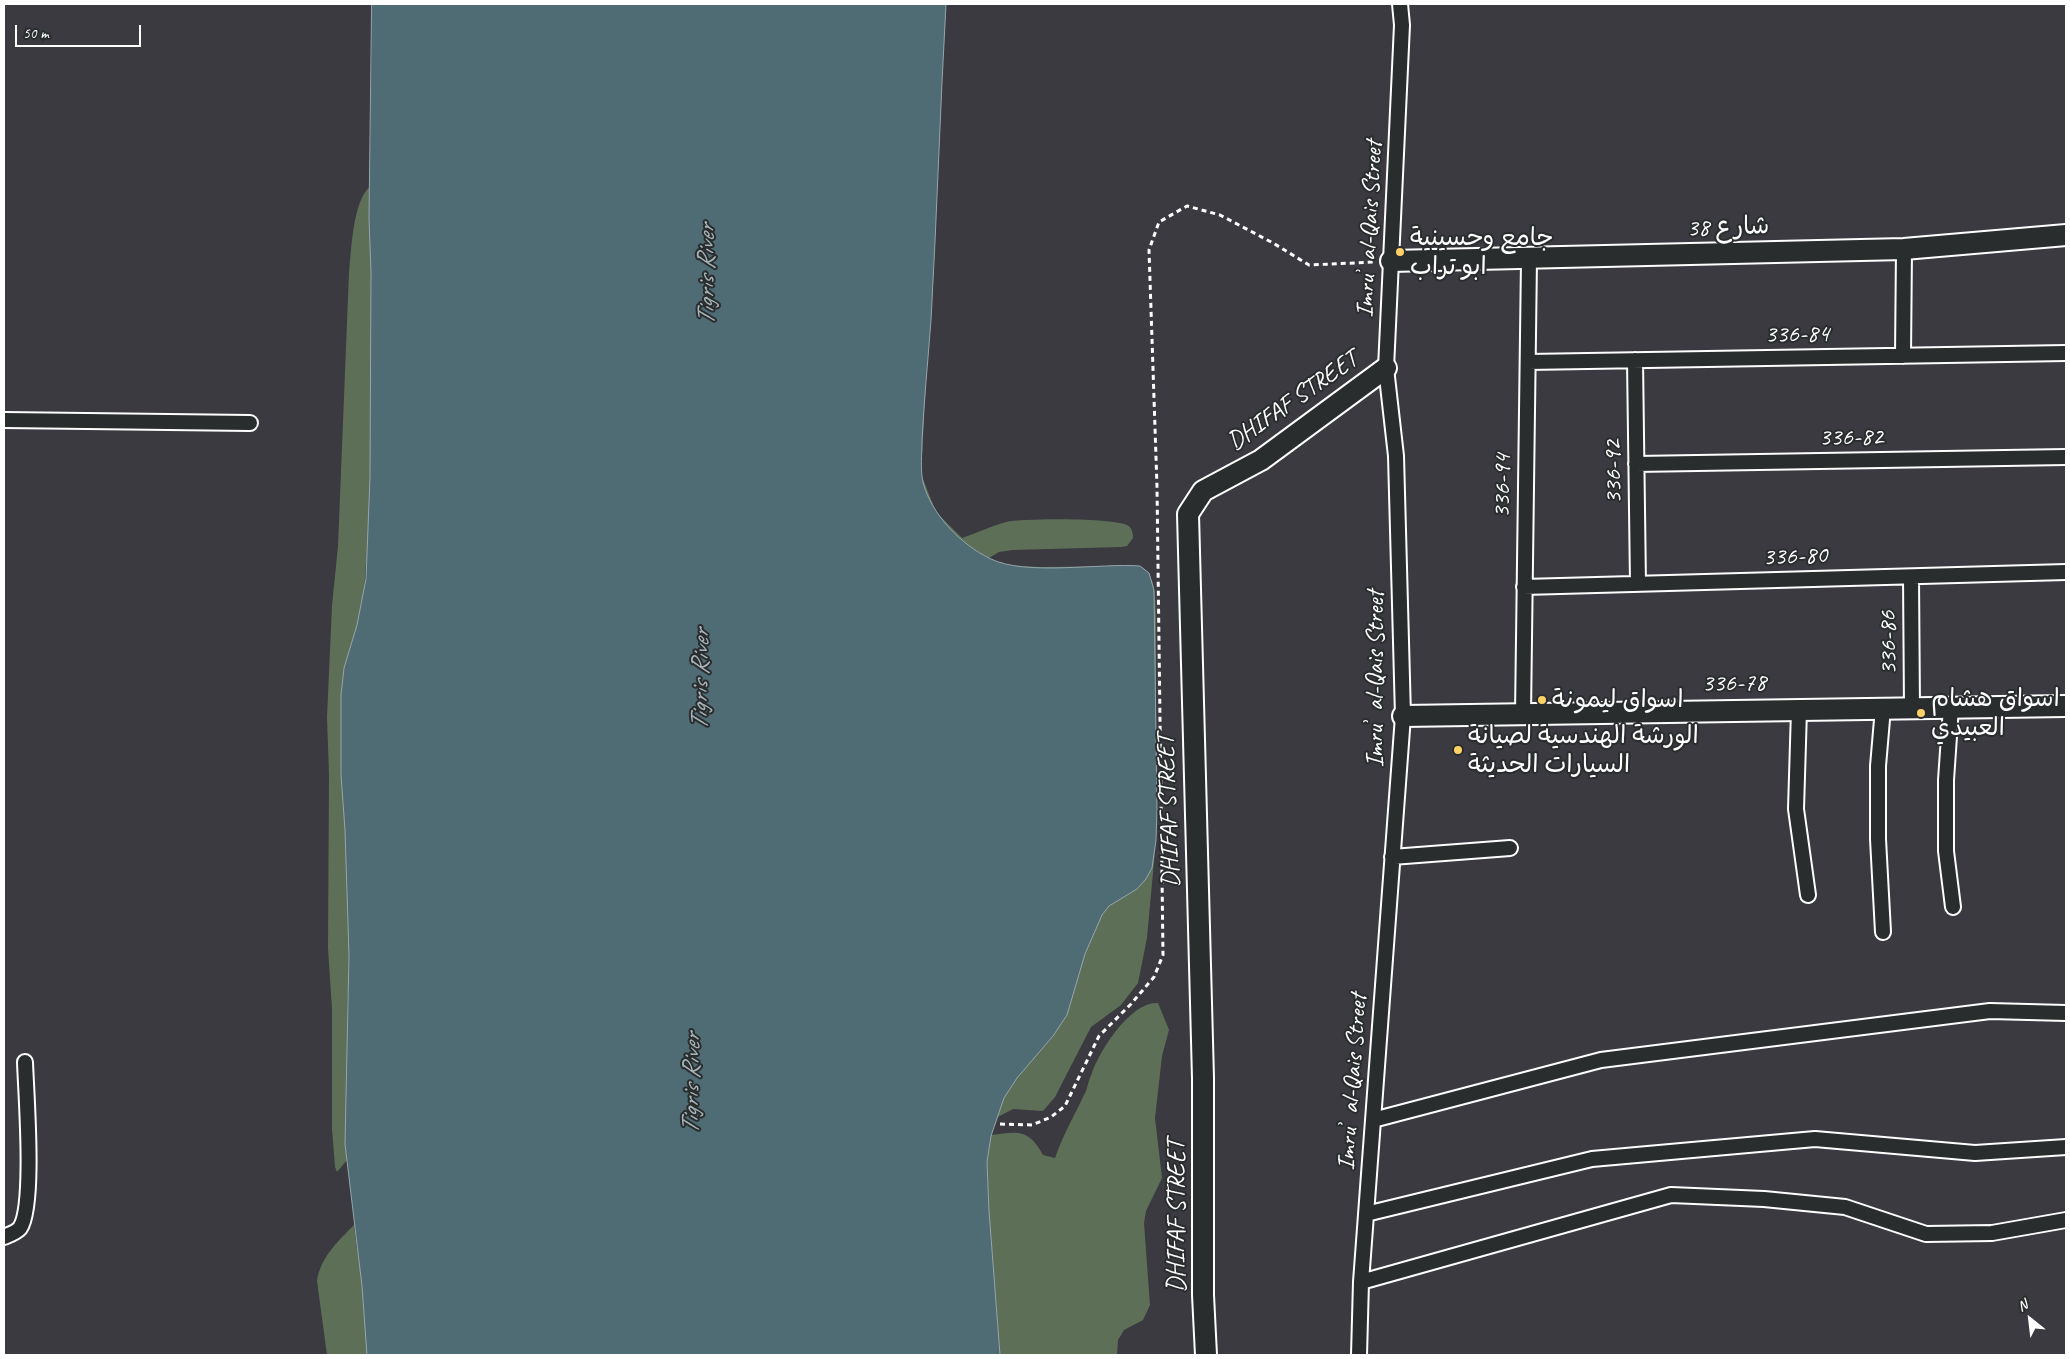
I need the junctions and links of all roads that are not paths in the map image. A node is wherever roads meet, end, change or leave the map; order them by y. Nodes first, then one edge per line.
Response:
1 (1400, 4) edge
2 (2066, 235) edge
3 (1904, 249) junction
4 (1529, 259) junction
5 (1390, 261) junction
6 (2066, 353) edge
7 (1903, 356) junction
8 (1635, 360) junction
9 (1528, 362) junction
10 (1386, 368) junction
11 (4, 420) edge
12 (250, 423) dead end
13 (2066, 458) edge
14 (1636, 464) junction
15 (2066, 572) edge
16 (1911, 577) junction
17 (1638, 584) junction
18 (1524, 587) junction
19 (2066, 706) edge
20 (1951, 707) junction
21 (1883, 708) junction
22 (1912, 708) junction
23 (1799, 710) junction
24 (1523, 714) junction
25 (1403, 716) junction
26 (1510, 848) dead end
27 (1392, 857) junction
28 (1808, 895) dead end
29 (1953, 907) dead end
30 (1883, 932) dead end
31 (2066, 1013) edge
32 (25, 1062) dead end
33 (1373, 1120) junction
34 (2066, 1147) edge
35 (1366, 1214) junction
36 (2066, 1220) edge
37 (4, 1238) edge
38 (1361, 1282) junction
39 (1206, 1355) edge
40 (1359, 1355) edge

1 - 5 street, Imruʾ al-Qais Street
2 - 3 street, شارع 38
3 - 4 street, شارع 38
3 - 7 street
4 - 5 street, شارع 38
4 - 9 street, 336-94
5 - 10 street, Imruʾ al-Qais Street
6 - 7 street, 336-84
7 - 8 street, 336-84
8 - 9 street, 336-84
8 - 14 street, 336-92
9 - 18 street, 336-94
10 - 25 street, Imruʾ al-Qais Street
10 - 39 street, DHIFAF STREET
11 - 12 street
13 - 14 street, 336-82
14 - 17 street, 336-92
15 - 16 street, 336-80
16 - 17 street, 336-80
16 - 22 street, 336-86
17 - 18 street, 336-80
18 - 24 street, 336-94
19 - 20 street, 336-78
20 - 22 street, 336-78
20 - 29 street
21 - 22 street, 336-78
21 - 23 street, 336-78
21 - 30 street
23 - 24 street, 336-78
23 - 28 street
24 - 25 street, 336-78
25 - 27 street, Imruʾ al-Qais Street
26 - 27 street
27 - 33 street, Imruʾ al-Qais Street
31 - 33 street
32 - 37 street
33 - 35 street, Imruʾ al-Qais Street
34 - 35 street
35 - 38 street, Imruʾ al-Qais Street
36 - 38 street
38 - 40 street, Imruʾ al-Qais Street

